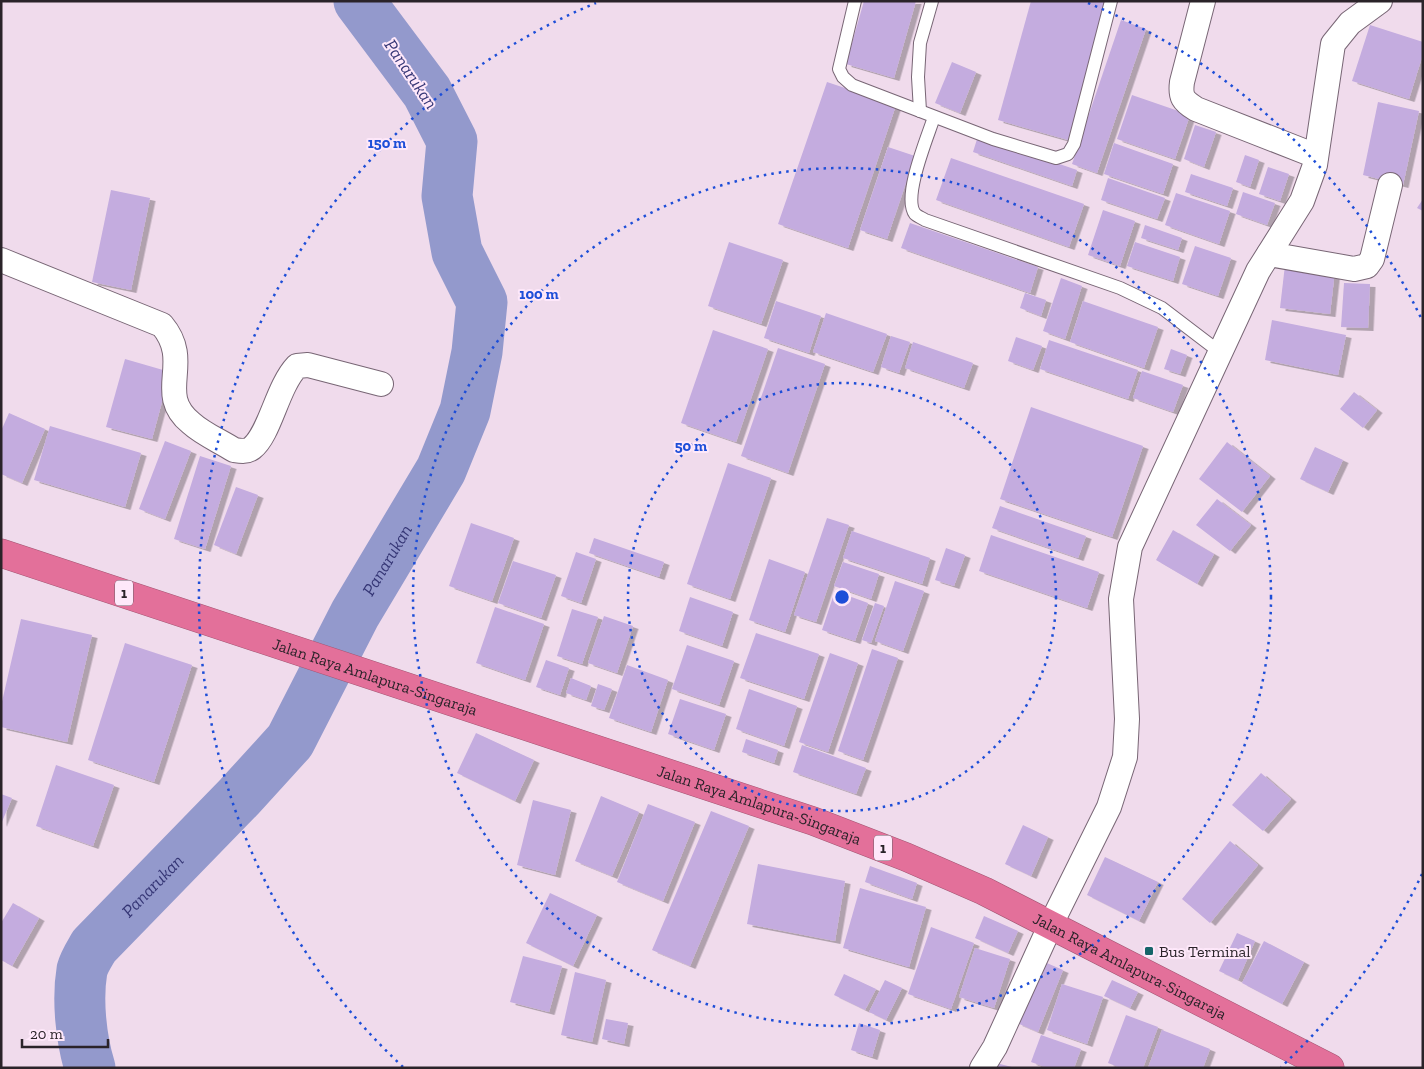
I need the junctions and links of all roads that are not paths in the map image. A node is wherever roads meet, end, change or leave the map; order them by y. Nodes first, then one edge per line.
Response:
1 (855, 1) edge
2 (932, 1) edge
3 (1111, 1) edge
4 (1203, 1) edge
5 (1380, 1) edge
6 (920, 111) junction
7 (934, 116) junction
8 (1316, 156) junction
9 (1390, 185) dead end
10 (1269, 254) junction
11 (1, 260) edge
12 (1221, 353) junction
13 (381, 384) dead end
14 (1, 553) edge
15 (1051, 924) junction
16 (982, 1068) edge
17 (1330, 1068) edge

1 - 6 lane
2 - 6 lane
3 - 7 lane
4 - 8 street
5 - 8 street
6 - 7 lane
7 - 12 lane
8 - 10 street
9 - 10 street
10 - 12 street
11 - 13 street
12 - 15 street
14 - 15 highway, Jalan Raya Amlapura-Singaraja / 1
15 - 16 street
15 - 17 highway, Jalan Raya Amlapura-Singaraja / 1

